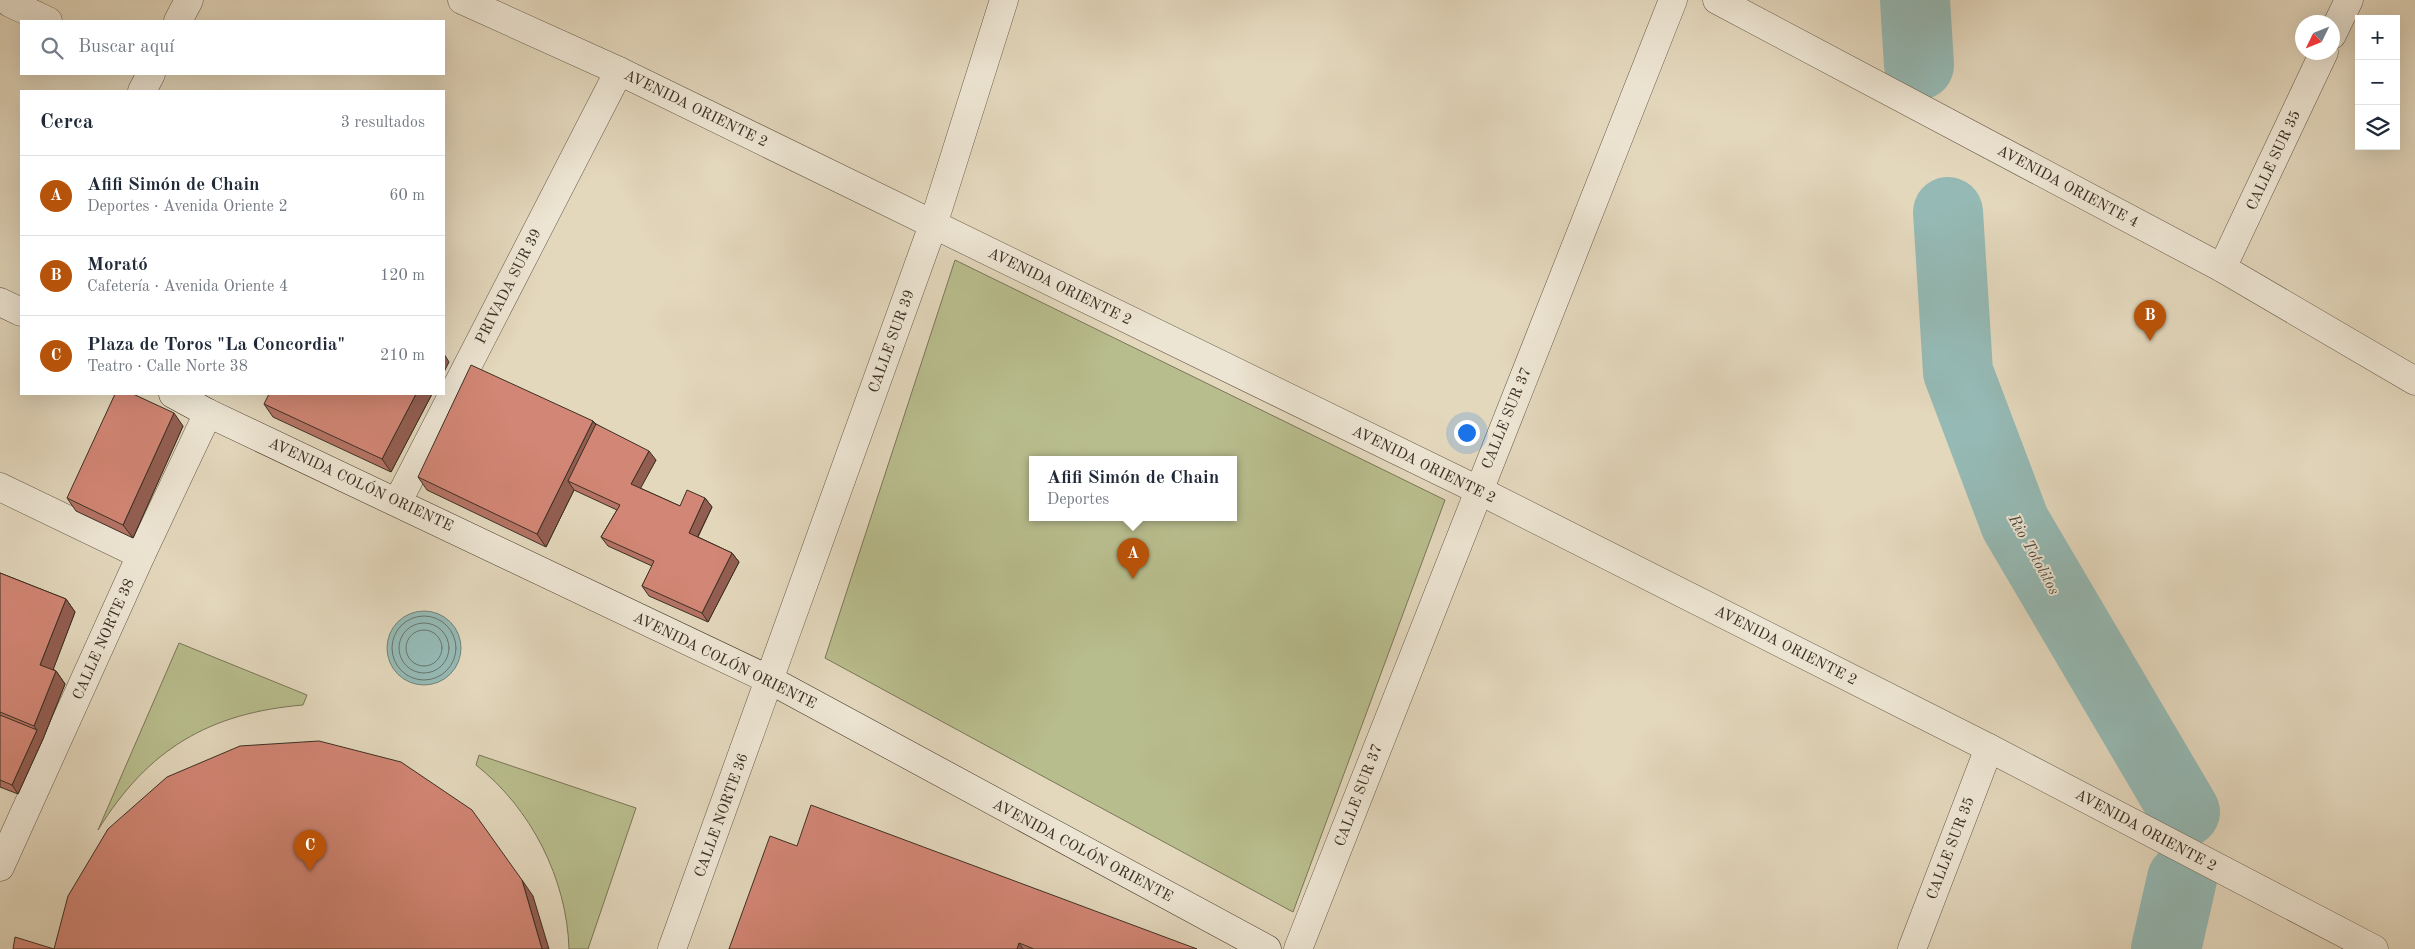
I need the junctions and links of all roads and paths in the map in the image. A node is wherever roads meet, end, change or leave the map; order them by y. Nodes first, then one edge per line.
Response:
1 (189, 0) edge
2 (462, 0) edge
3 (1004, 0) edge
4 (1672, 0) edge
5 (1717, 0) edge
6 (2349, 0) edge
7 (10, 3) dead end
8 (2340, 19) edge
9 (46, 20) edge
10 (179, 20) edge
11 (2320, 60) edge
12 (619, 71) junction
13 (150, 75) edge
14 (143, 90) edge
15 (933, 225) junction
16 (2222, 268) junction
17 (0, 302) edge
18 (20, 312) edge
19 (2415, 381) edge
20 (175, 395) edge
21 (208, 413) junction
22 (0, 487) edge
23 (1478, 490) junction
24 (398, 502) junction
25 (141, 555) junction
26 (770, 680) junction
27 (1989, 748) junction
28 (0, 866) edge
29 (672, 949) edge
30 (1266, 949) edge
31 (1298, 949) edge
32 (1912, 949) edge
33 (2374, 949) edge

1 - 10 street
2 - 12 street, AVENIDA ORIENTE 2
3 - 15 street, CALLE SUR 39
4 - 23 street, CALLE SUR 37
5 - 16 street, AVENIDA ORIENTE 4
6 - 8 street
7 - 9 street
11 - 16 street, CALLE SUR 35
12 - 15 street, AVENIDA ORIENTE 2
12 - 24 street, PRIVADA SUR 39
13 - 14 street
15 - 23 street, AVENIDA ORIENTE 2
15 - 26 street, CALLE SUR 39
16 - 19 street, AVENIDA ORIENTE 4
17 - 18 street
20 - 21 street, AVENIDA COLÓN ORIENTE
21 - 24 street, AVENIDA COLÓN ORIENTE
21 - 25 street, CALLE NORTE 38
22 - 25 street
23 - 27 street, AVENIDA ORIENTE 2
23 - 31 street, CALLE SUR 37
24 - 26 street, AVENIDA COLÓN ORIENTE
25 - 28 street, CALLE NORTE 38
26 - 29 street, CALLE NORTE 36
26 - 30 street, AVENIDA COLÓN ORIENTE
27 - 32 street, CALLE SUR 35
27 - 33 street, AVENIDA ORIENTE 2

